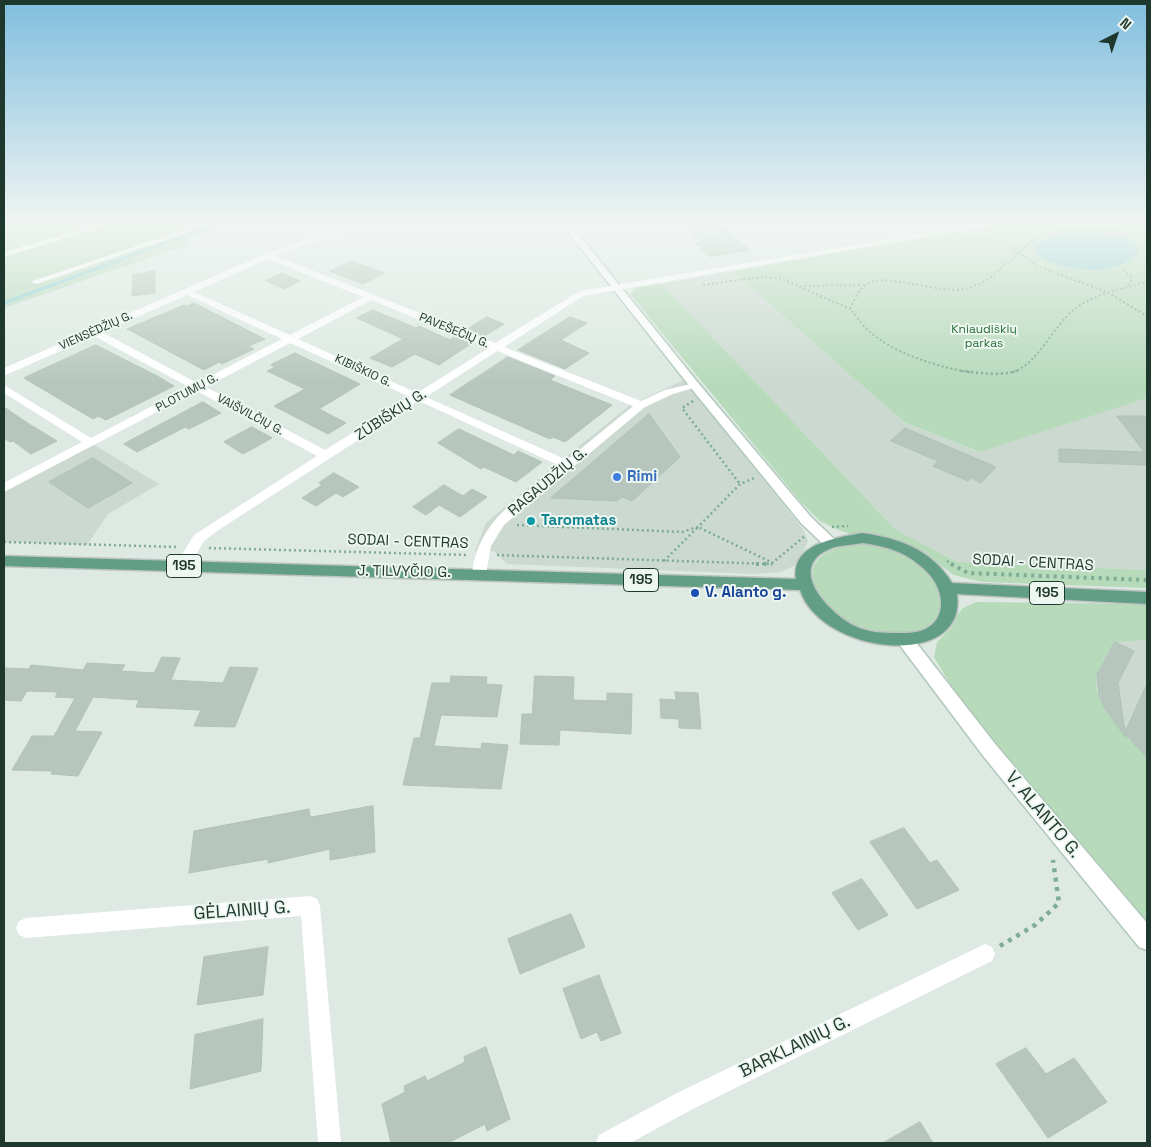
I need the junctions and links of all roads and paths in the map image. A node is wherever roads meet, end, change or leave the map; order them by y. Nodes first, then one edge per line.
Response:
1 (47, 278) edge
2 (218, 278) edge
3 (322, 278) edge
4 (608, 278) edge
5 (678, 278) edge
6 (766, 278) edge
7 (773, 278) edge
8 (987, 278) edge
9 (1068, 278) edge
10 (1131, 278) edge
11 (34, 282) dead end
12 (1147, 282) edge
13 (702, 285) dead end
14 (863, 285) junction
15 (801, 286) junction
16 (1128, 286) junction
17 (616, 288) junction
18 (186, 291) junction
19 (1108, 292) junction
20 (370, 297) junction
21 (850, 309) junction
22 (1147, 316) edge
23 (94, 332) junction
24 (291, 338) junction
25 (495, 348) junction
26 (4, 372) edge
27 (695, 386) junction
28 (198, 387) junction
29 (4, 388) edge
30 (418, 397) junction
31 (694, 401) dead end
32 (641, 405) junction
33 (91, 443) junction
34 (327, 456) junction
35 (568, 465) junction
36 (754, 478) dead end
37 (740, 484) junction
38 (4, 488) edge
39 (499, 522) junction
40 (838, 525) dead end
41 (698, 527) junction
42 (858, 527) dead end
43 (800, 538) dead end
44 (4, 542) edge
45 (830, 543) junction
46 (191, 547) junction
47 (481, 555) junction
48 (940, 558) dead end
49 (4, 561) edge
50 (664, 561) junction
51 (773, 563) junction
52 (182, 566) junction
53 (479, 574) junction
54 (1147, 580) edge
55 (804, 584) junction
56 (947, 588) junction
57 (1147, 598) edge
58 (905, 640) junction
59 (1053, 860) dead end
60 (26, 928) dead end
61 (1147, 939) edge
62 (985, 954) joint
63 (330, 1143) edge
64 (607, 1143) edge

1 - 11 street
2 - 18 street, VIENSĖDŽIŲ G.
3 - 20 street, PAVEŠEČIŲ G.
4 - 17 main road
5 - 17 street, ZŪBIŠKIŲ G.
6 - 13 path
7 - 15 path
8 - 14 path
9 - 19 path
10 - 16 path
12 - 16 path
14 - 15 path
14 - 21 path
15 - 21 path
16 - 19 path
17 - 25 street, ZŪBIŠKIŲ G.
17 - 27 main road
18 - 23 street, VIENSĖDŽIŲ G.
18 - 24 street, KIBIŠKIO G.
19 - 21 path
19 - 22 path
20 - 24 street, PLOTUMŲ G.
20 - 25 street, PAVEŠEČIŲ G.
23 - 26 street, VIENSĖDŽIŲ G.
23 - 28 street, VAIŠVILČIŲ G.
24 - 28 street, PLOTUMŲ G.
24 - 30 street, KIBIŠKIO G.
25 - 30 street, ZŪBIŠKIŲ G.
25 - 32 street, PAVEŠEČIŲ G.
27 - 32 street
27 - 45 main road
28 - 33 street, PLOTUMŲ G.
28 - 34 street, VAIŠVILČIŲ G.
29 - 33 street
30 - 34 street, ZŪBIŠKIŲ G.
30 - 35 street, KIBIŠKIO G.
31 - 37 path
32 - 35 street, RAGAUDŽIŲ G.
33 - 38 street, PLOTUMŲ G.
34 - 46 street, ZŪBIŠKIŲ G.
35 - 39 street, RAGAUDŽIŲ G.
36 - 37 path
37 - 41 path
39 - 41 path
39 - 47 street, RAGAUDŽIŲ G.
40 - 42 path
41 - 50 path
41 - 51 path
43 - 51 path
44 - 46 path, SODAI - CENTRAS
45 - 55 main road
45 - 56 main road
46 - 47 path, SODAI - CENTRAS
46 - 52 street, ZŪBIŠKIŲ G.
47 - 50 path, SODAI - CENTRAS
47 - 53 street, RAGAUDŽIŲ G.
48 - 54 path, SODAI - CENTRAS
49 - 52 main road, J. TILVYČIO G. / 195
50 - 51 path, SODAI - CENTRAS
52 - 53 main road, J. TILVYČIO G. / 195
53 - 55 main road, J. TILVYČIO G. / 195
55 - 58 main road
56 - 57 main road, 195
56 - 58 main road
58 - 61 main road, V. ALANTO G.
59 - 62 path
60 - 63 street, GĖLAINIŲ G.
62 - 64 street, BARKLAINIŲ G.

